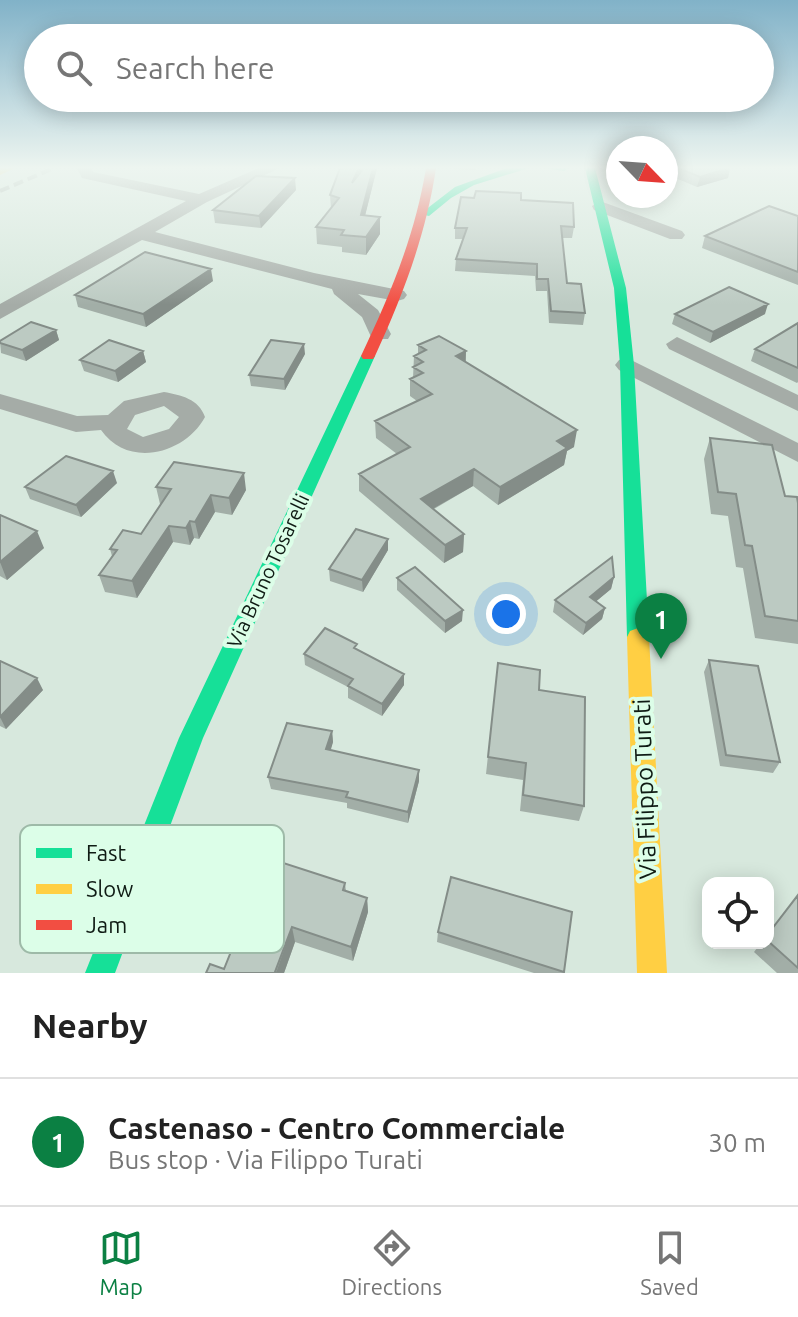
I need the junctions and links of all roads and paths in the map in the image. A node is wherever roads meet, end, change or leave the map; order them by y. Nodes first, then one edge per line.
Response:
1 (176, 213) edge
2 (602, 213) edge
3 (619, 213) edge
4 (425, 214) edge
5 (140, 234) junction
6 (676, 235) dead end
7 (411, 263) junction
8 (342, 286) junction
9 (397, 295) junction
10 (0, 313) edge
11 (380, 334) junction
12 (677, 344) dead end
13 (627, 365) junction
14 (0, 401) edge
15 (798, 404) edge
16 (798, 412) edge
17 (115, 422) dead end
18 (763, 437) junction
19 (796, 454) edge
20 (156, 825) edge
21 (88, 953) edge
22 (107, 953) edge
23 (66, 973) edge
24 (100, 973) edge
25 (652, 973) edge

1 - 5 street
2 - 13 street, Via Filippo Turati
3 - 6 street
4 - 7 street, Via Bruno Tosarelli
5 - 8 street
5 - 10 street
7 - 8 street
7 - 9 street, Via Bruno Tosarelli
8 - 9 street
8 - 11 street
9 - 11 street, Via Bruno Tosarelli
11 - 20 street, Via Bruno Tosarelli
12 - 15 street
13 - 18 street
13 - 25 street, Via Filippo Turati
14 - 17 street
16 - 18 street
18 - 19 street
21 - 23 street
22 - 24 street, Via Bruno Tosarelli

